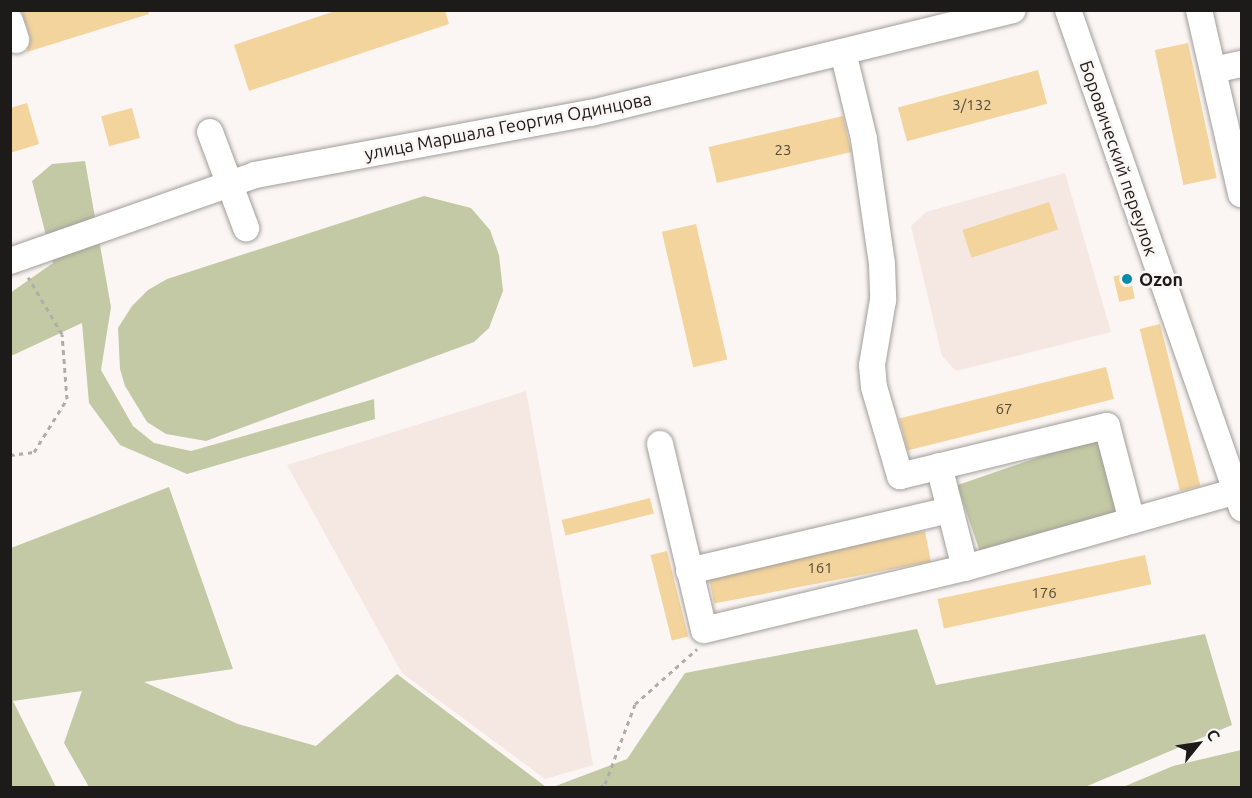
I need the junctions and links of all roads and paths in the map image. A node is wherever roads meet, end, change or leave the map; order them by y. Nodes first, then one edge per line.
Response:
1 (1013, 10) edge
2 (1068, 10) edge
3 (1199, 10) edge
4 (843, 52) junction
5 (1242, 64) edge
6 (1213, 70) junction
7 (1234, 128) edge
8 (210, 132) dead end
9 (230, 182) junction
10 (1240, 194) edge
11 (246, 228) dead end
12 (14, 260) edge
13 (660, 444) dead end
14 (10, 455) edge
15 (939, 466) junction
16 (1238, 500) edge
17 (950, 510) junction
18 (1132, 521) junction
19 (965, 568) junction
20 (688, 571) junction
21 (705, 630) junction
22 (605, 784) junction
23 (600, 788) edge
24 (609, 788) edge

1 - 4 street, улица Маршала Георгия Одинцова
2 - 16 street, Боровический переулок
3 - 6 street
4 - 9 street, улица Маршала Георгия Одинцова
4 - 15 street
5 - 6 street
6 - 7 street
7 - 10 street
8 - 9 street
9 - 11 street
9 - 12 street, улица Маршала Георгия Одинцова
12 - 14 path
13 - 20 street
15 - 17 street
15 - 18 street
16 - 18 street
17 - 19 street
17 - 20 street
18 - 19 street
19 - 21 street
20 - 21 street
21 - 22 path
22 - 23 path
22 - 24 path

